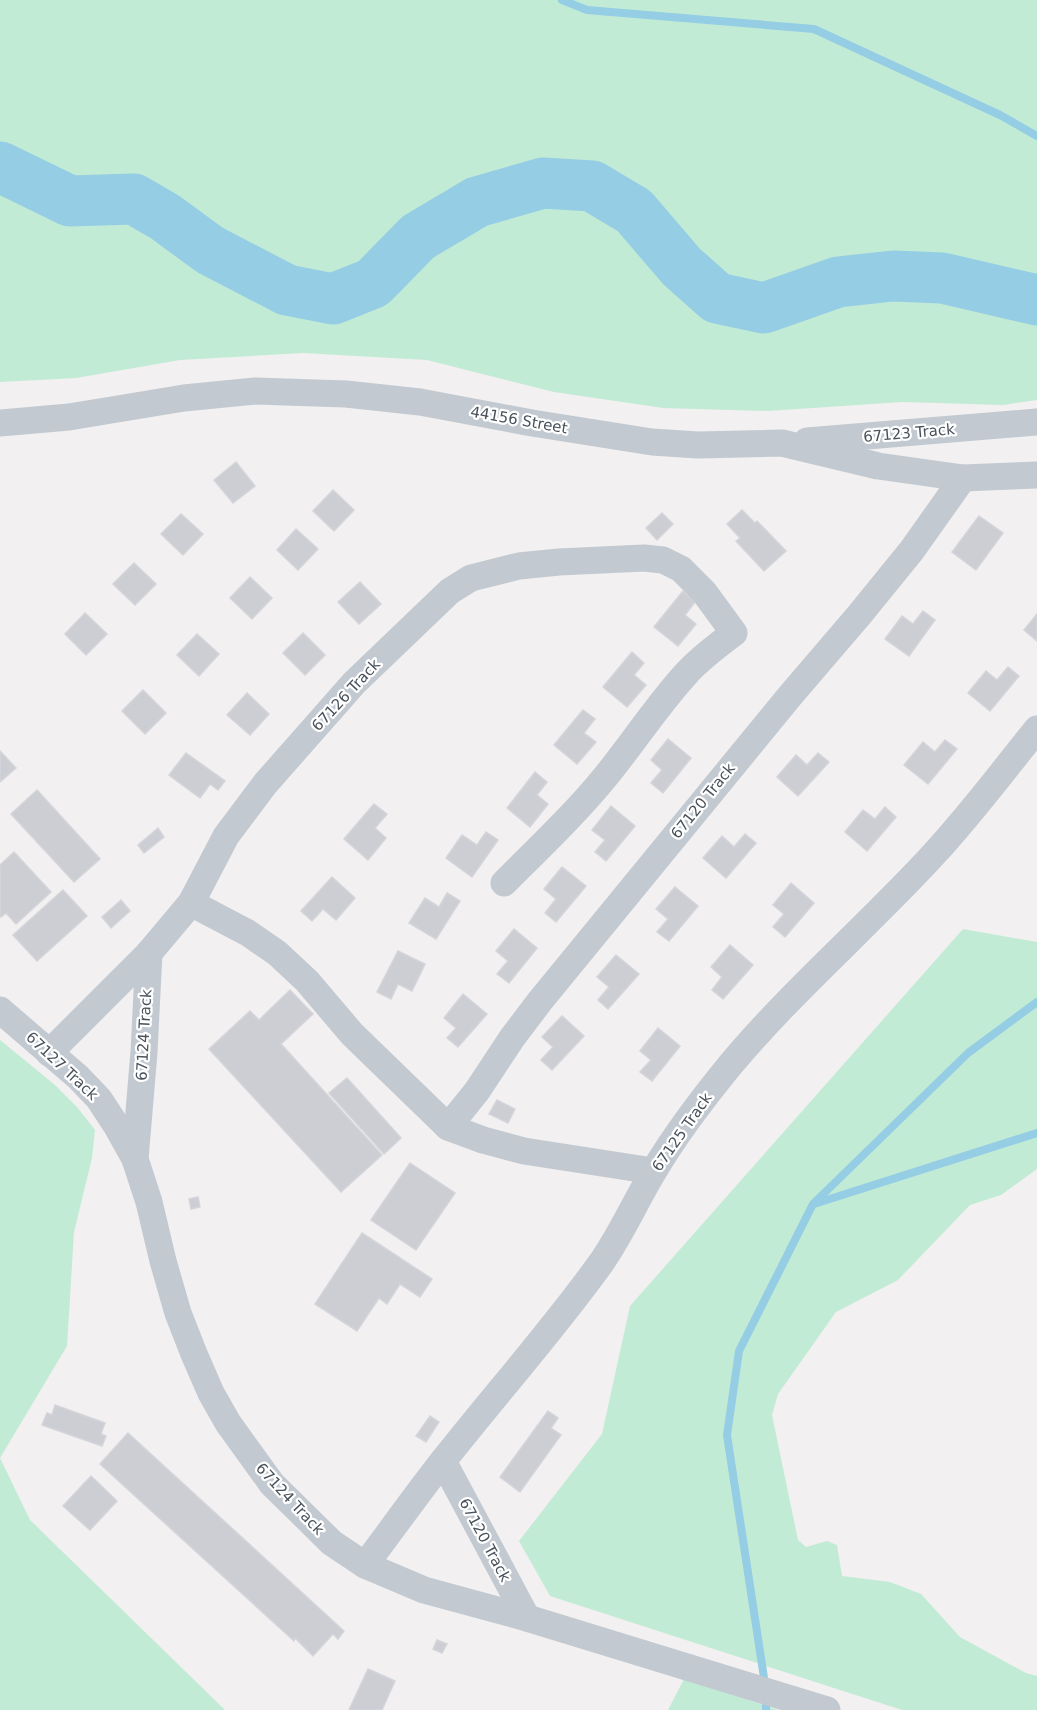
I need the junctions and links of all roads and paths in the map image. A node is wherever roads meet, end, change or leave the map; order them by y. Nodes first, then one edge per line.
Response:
1 (1037, 422) edge
2 (0, 423) edge
3 (782, 443) junction
4 (1037, 475) edge
5 (963, 478) junction
6 (1037, 729) edge
7 (504, 883) dead end
8 (191, 903) junction
9 (148, 953) junction
10 (0, 1010) edge
11 (49, 1053) junction
12 (448, 1127) junction
13 (135, 1159) junction
14 (654, 1171) junction
15 (443, 1461) junction
16 (365, 1565) junction
17 (527, 1618) junction
18 (827, 1710) edge

1 - 3 street, 67123 Track
2 - 3 street, 44156 Street
3 - 5 street, 44156 Street
4 - 5 street, 44156 Street
5 - 12 street, 67120 Track
6 - 14 street, 67125 Track
7 - 8 street, 67126 Track
8 - 9 street, 67126 Track
8 - 12 street
9 - 11 street, 67126 Track
9 - 13 street, 67124 Track
10 - 11 street, 67127 Track
11 - 13 street, 67127 Track
12 - 14 street
13 - 16 street, 67124 Track
14 - 15 street, 67125 Track
15 - 16 street, 67125 Track
15 - 17 street, 67120 Track
16 - 17 street, 67124 Track
17 - 18 street, 67124 Track

